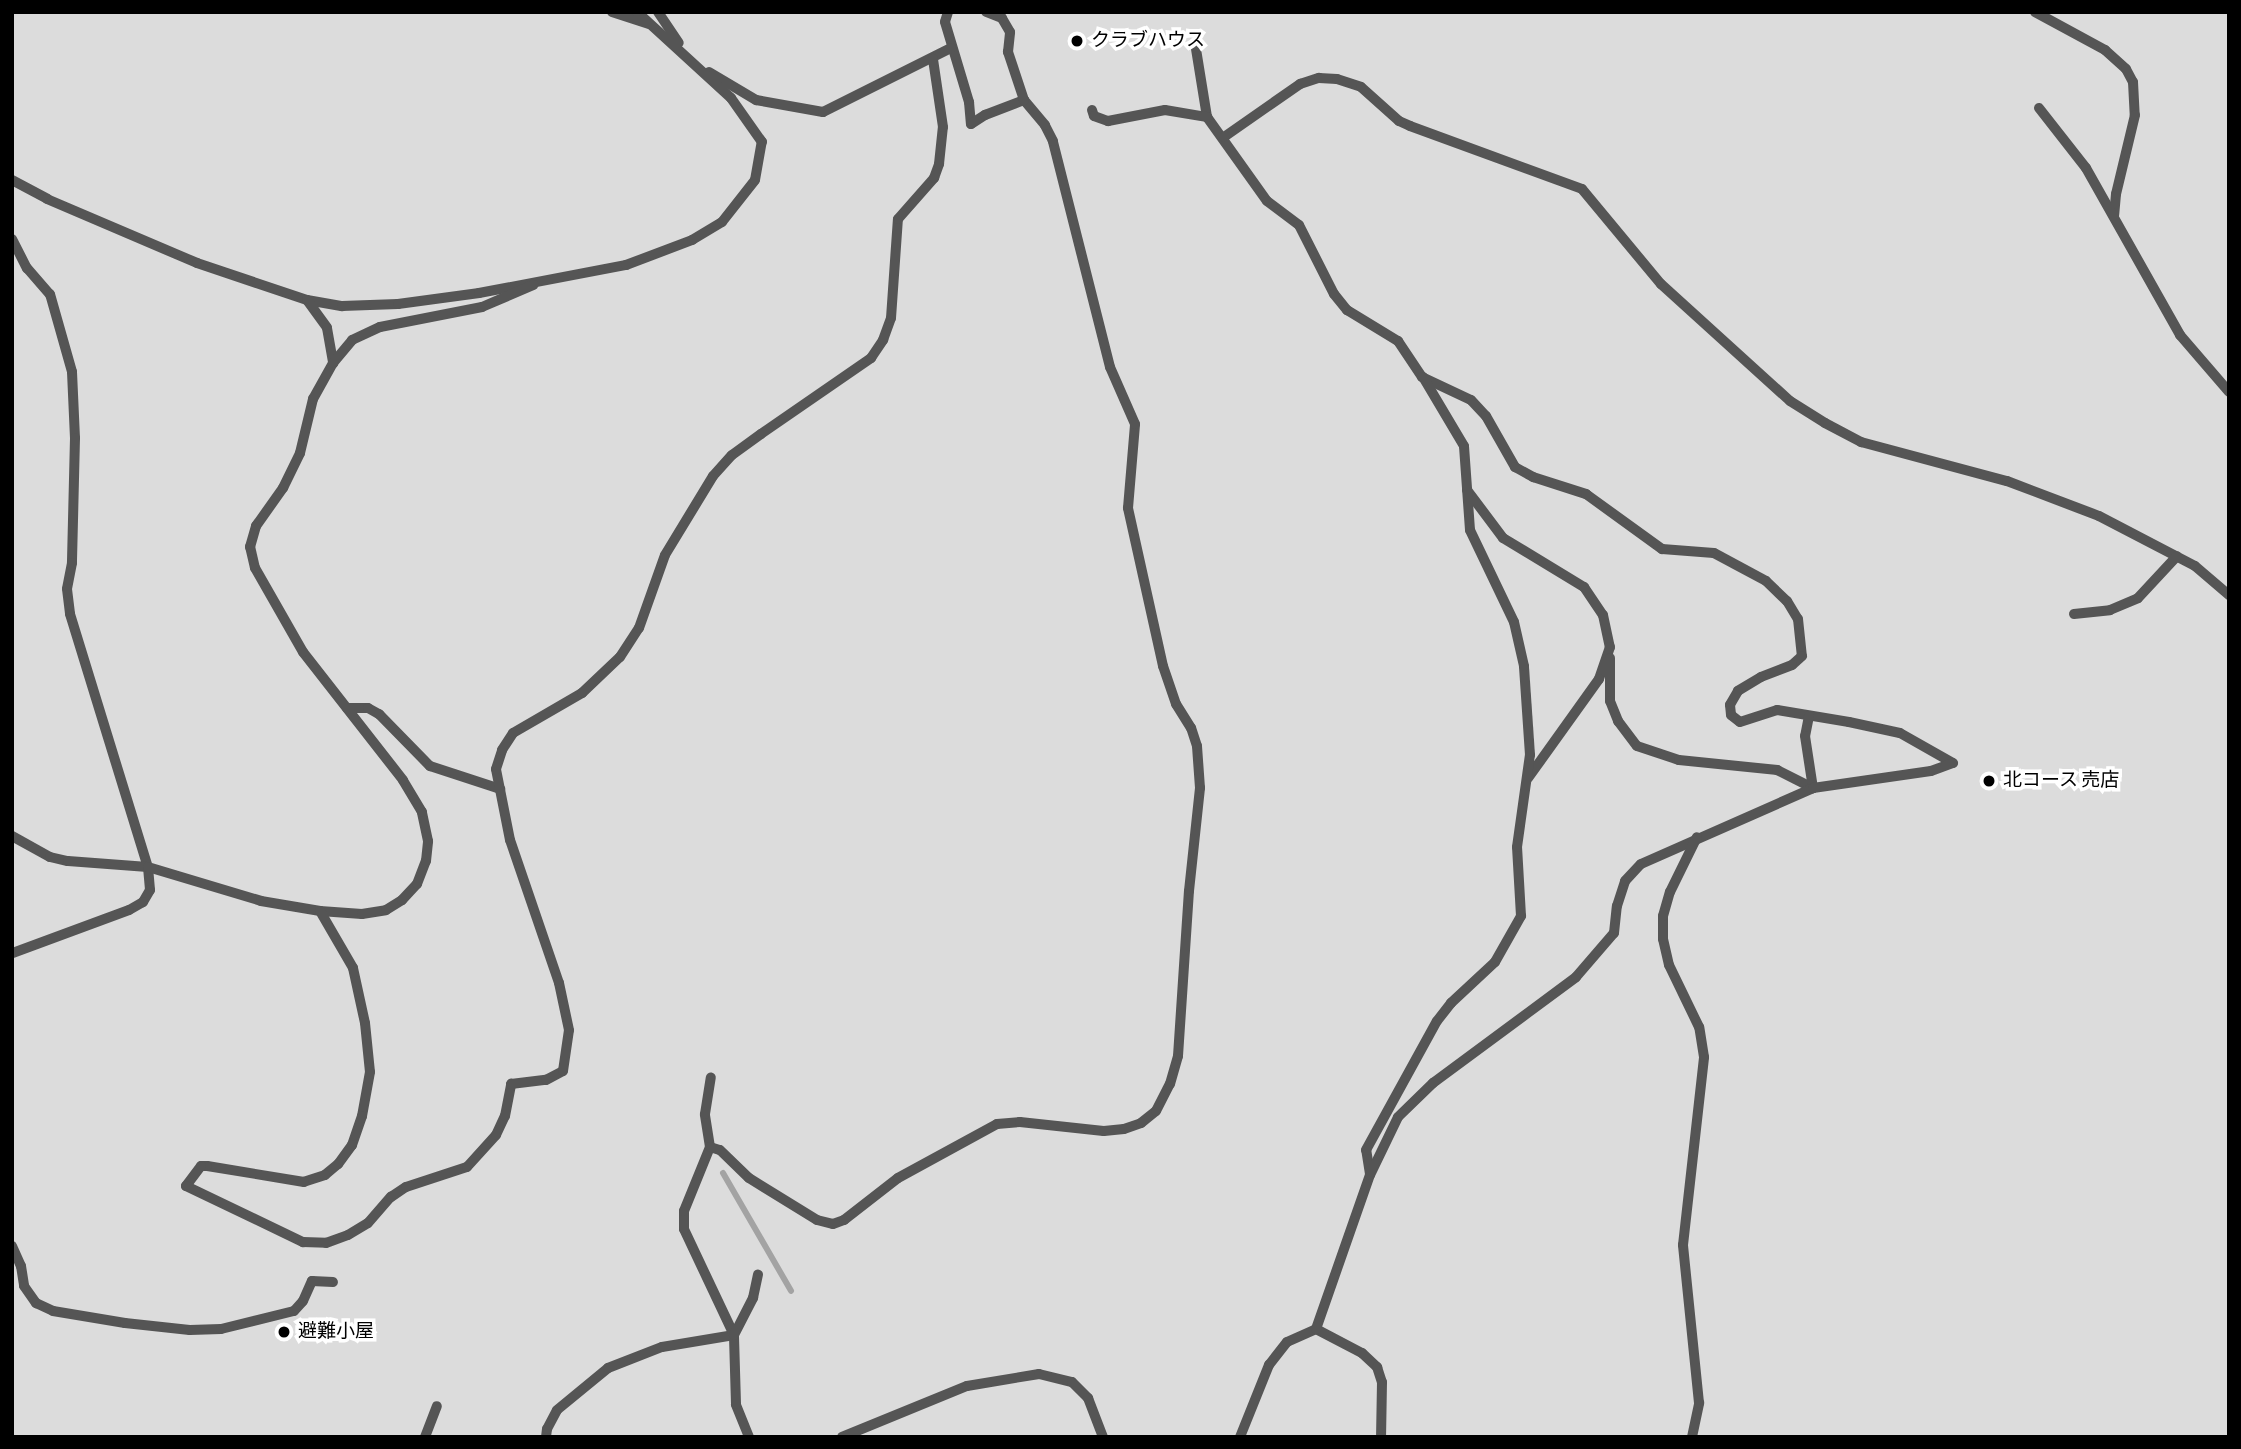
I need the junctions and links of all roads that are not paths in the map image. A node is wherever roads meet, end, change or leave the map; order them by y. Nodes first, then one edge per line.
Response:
1 (612, 12) edge
2 (637, 12) edge
3 (658, 12) edge
4 (948, 12) edge
5 (986, 12) edge
6 (2035, 12) edge
7 (655, 27) junction
8 (951, 48) junction
9 (1196, 49) dead end
10 (933, 60) junction
11 (693, 63) junction
12 (1024, 100) junction
13 (2039, 108) dead end
14 (1092, 110) dead end
15 (1207, 117) junction
16 (1224, 137) junction
17 (12, 180) edge
18 (2114, 217) junction
19 (12, 239) edge
20 (533, 285) junction
21 (307, 300) junction
22 (333, 363) junction
23 (1422, 377) junction
24 (2229, 392) edge
25 (1465, 487) junction
26 (2177, 556) junction
27 (2229, 595) edge
28 (2074, 614) dead end
29 (1610, 647) junction
30 (347, 708) junction
31 (1809, 716) junction
32 (1524, 783) junction
33 (1813, 788) junction
34 (500, 789) junction
35 (12, 836) edge
36 (1697, 837) junction
37 (148, 867) junction
38 (320, 911) junction
39 (13, 953) edge
40 (711, 1077) dead end
41 (710, 1147) junction
42 (1370, 1175) junction
43 (12, 1246) edge
44 (758, 1275) dead end
45 (333, 1282) dead end
46 (1316, 1329) junction
47 (734, 1335) junction
48 (437, 1406) dead end
49 (425, 1437) edge
50 (546, 1437) edge
51 (749, 1437) edge
52 (842, 1437) edge
53 (1103, 1437) edge
54 (1240, 1437) edge
55 (1381, 1437) edge
56 (1692, 1437) edge

1 - 7 lane
2 - 7 lane
3 - 11 lane
4 - 8 lane
5 - 12 lane
6 - 18 lane
7 - 11 lane
8 - 10 lane
8 - 12 lane
9 - 15 lane
10 - 11 lane
10 - 34 lane
11 - 20 lane
12 - 41 lane
13 - 18 lane
14 - 15 lane
15 - 16 lane
16 - 23 lane
16 - 26 lane
17 - 21 lane
18 - 24 lane
19 - 37 lane
20 - 21 lane
20 - 22 lane
21 - 22 lane
22 - 30 lane
23 - 25 lane
23 - 31 lane
25 - 29 lane
25 - 32 lane
26 - 27 lane
26 - 28 lane
29 - 32 lane
29 - 33 lane
30 - 34 lane
30 - 38 lane
31 - 33 lane
31 - 33 lane
32 - 42 lane
33 - 36 lane
34 - 38 lane
35 - 37 lane
36 - 42 lane
36 - 56 lane
37 - 38 lane
37 - 39 lane
40 - 41 lane
41 - 47 lane
42 - 46 lane
43 - 45 lane
44 - 47 lane
46 - 54 lane
46 - 55 lane
47 - 50 lane
47 - 51 lane
48 - 49 lane
52 - 53 lane

